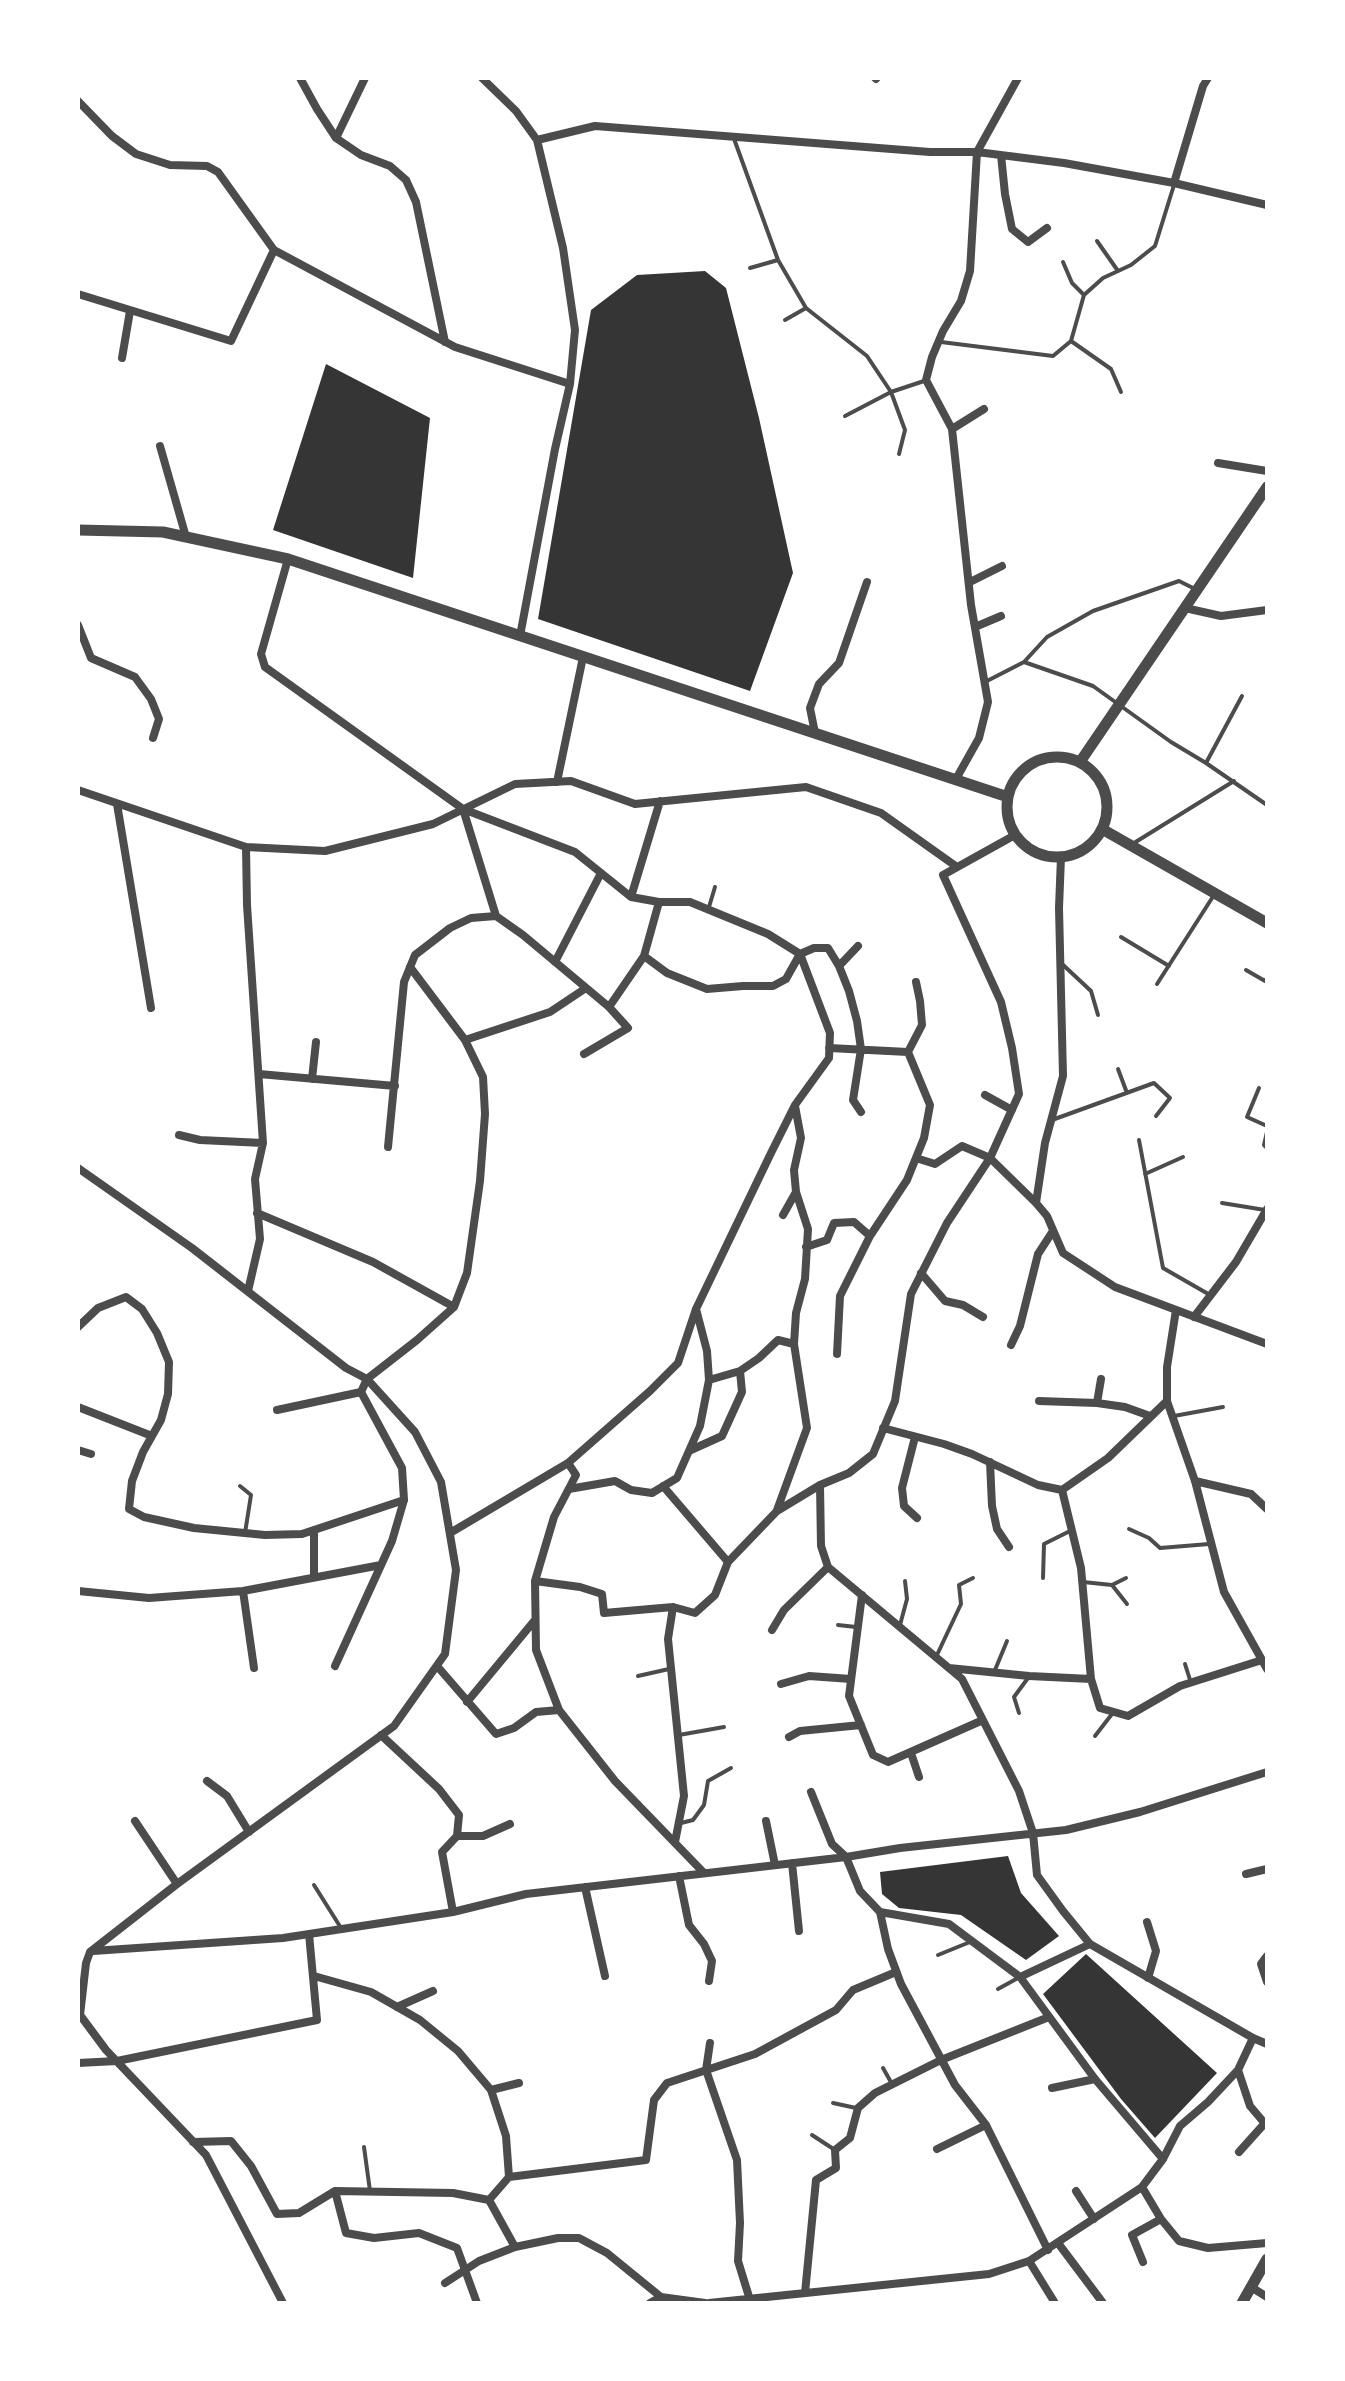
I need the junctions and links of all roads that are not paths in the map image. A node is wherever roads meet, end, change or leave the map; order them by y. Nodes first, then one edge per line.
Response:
1 (300, 78) edge
2 (365, 78) edge
3 (482, 78) edge
4 (1018, 78) edge
5 (1208, 78) edge
6 (78, 101) edge
7 (733, 136) junction
8 (336, 138) junction
9 (537, 140) junction
10 (977, 152) junction
11 (1001, 155) junction
12 (1174, 183) junction
13 (1267, 205) edge
14 (1047, 228) dead end
15 (1097, 241) dead end
16 (274, 250) junction
17 (778, 260) junction
18 (1063, 262) dead end
19 (750, 268) dead end
20 (1118, 271) junction
21 (78, 294) edge
22 (1084, 295) junction
23 (806, 308) junction
24 (130, 311) junction
25 (785, 320) dead end
26 (1071, 341) junction
27 (445, 342) junction
28 (938, 342) junction
29 (122, 358) dead end
30 (926, 380) junction
31 (570, 384) junction
32 (891, 392) junction
33 (1121, 392) dead end
34 (984, 409) dead end
35 (845, 416) dead end
36 (952, 429) junction
37 (160, 446) dead end
38 (899, 454) dead end
39 (1218, 463) dead end
40 (1267, 471) edge
41 (1267, 487) edge
42 (78, 530) edge
43 (186, 537) junction
44 (288, 559) junction
45 (1002, 566) dead end
46 (867, 582) dead end
47 (970, 582) junction
48 (1197, 590) junction
49 (1185, 608) junction
50 (1267, 610) edge
51 (1001, 616) dead end
52 (78, 625) edge
53 (975, 627) junction
54 (520, 636) junction
55 (583, 657) junction
56 (1024, 662) junction
57 (985, 682) junction
58 (1242, 696) dead end
59 (1118, 706) junction
60 (815, 733) junction
61 (153, 738) dead end
62 (1080, 762) junction
63 (1206, 763) junction
64 (956, 779) junction
65 (1234, 781) junction
66 (557, 782) junction
67 (78, 790) edge
68 (1008, 797) junction
69 (660, 801) junction
70 (117, 804) junction
71 (1267, 805) edge
72 (463, 809) junction
73 (1102, 829) junction
74 (1015, 835) junction
75 (1130, 845) junction
76 (246, 847) junction
77 (1061, 857) junction
78 (957, 867) junction
79 (601, 873) junction
80 (715, 887) dead end
81 (1215, 893) junction
82 (631, 897) junction
83 (659, 902) junction
84 (708, 909) junction
85 (496, 916) junction
86 (1267, 923) edge
87 (1121, 937) dead end
88 (858, 946) dead end
89 (800, 954) junction
90 (644, 956) junction
91 (555, 962) junction
92 (1061, 962) junction
93 (839, 966) junction
94 (1169, 966) junction
95 (410, 967) junction
96 (1246, 970) dead end
97 (1267, 978) edge
98 (916, 982) dead end
99 (1157, 984) dead end
100 (586, 988) junction
101 (609, 1007) junction
102 (151, 1008) dead end
103 (1098, 1015) dead end
104 (465, 1040) junction
105 (316, 1042) dead end
106 (829, 1048) junction
107 (861, 1049) junction
108 (908, 1052) junction
109 (584, 1054) dead end
110 (1118, 1069) dead end
111 (259, 1074) junction
112 (312, 1079) junction
113 (395, 1086) junction
114 (1259, 1088) dead end
115 (1127, 1093) junction
116 (985, 1095) dead end
117 (795, 1105) junction
118 (1012, 1110) junction
119 (861, 1112) dead end
120 (1156, 1116) dead end
121 (1051, 1120) junction
122 (1267, 1129) edge
123 (179, 1135) dead end
124 (1139, 1140) dead end
125 (263, 1143) junction
126 (388, 1147) dead end
127 (1267, 1148) edge
128 (1183, 1157) dead end
129 (916, 1158) junction
130 (990, 1158) junction
131 (78, 1168) edge
132 (1145, 1174) junction
133 (796, 1192) junction
134 (1036, 1203) junction
135 (1222, 1203) dead end
136 (1267, 1210) edge
137 (257, 1213) junction
138 (783, 1215) dead end
139 (1053, 1231) junction
140 (870, 1236) junction
141 (806, 1247) junction
142 (921, 1273) junction
143 (248, 1291) junction
144 (1210, 1295) junction
145 (454, 1307) junction
146 (696, 1309) junction
147 (1176, 1310) junction
148 (983, 1317) dead end
149 (1194, 1317) junction
150 (78, 1327) edge
151 (794, 1344) junction
152 (1267, 1344) edge
153 (1011, 1345) dead end
154 (837, 1354) dead end
155 (740, 1371) junction
156 (367, 1379) junction
157 (1101, 1379) dead end
158 (709, 1380) junction
159 (361, 1392) junction
160 (1039, 1401) dead end
161 (1167, 1401) junction
162 (1097, 1403) junction
163 (78, 1407) edge
164 (1223, 1407) dead end
165 (277, 1410) dead end
166 (1150, 1416) junction
167 (1172, 1416) junction
168 (883, 1428) junction
169 (152, 1436) junction
170 (915, 1437) junction
171 (78, 1450) edge
172 (691, 1450) junction
173 (91, 1454) dead end
174 (990, 1462) junction
175 (568, 1463) junction
176 (1195, 1481) junction
177 (820, 1485) junction
178 (240, 1486) dead end
179 (663, 1486) junction
180 (569, 1489) junction
181 (1062, 1490) junction
182 (404, 1500) junction
183 (1267, 1509) edge
184 (777, 1511) junction
185 (917, 1518) dead end
186 (1129, 1529) dead end
187 (314, 1530) junction
188 (1072, 1530) junction
189 (245, 1533) junction
190 (450, 1533) junction
191 (1212, 1544) junction
192 (1009, 1547) dead end
193 (728, 1562) junction
194 (381, 1565) junction
195 (828, 1567) junction
196 (314, 1576) junction
197 (973, 1578) dead end
198 (1043, 1578) dead end
199 (1126, 1578) dead end
200 (535, 1581) junction
201 (905, 1581) dead end
202 (1082, 1582) junction
203 (1112, 1585) junction
204 (78, 1591) edge
205 (243, 1591) junction
206 (862, 1595) junction
207 (1127, 1604) dead end
208 (673, 1607) junction
209 (536, 1619) junction
210 (838, 1625) dead end
211 (858, 1627) junction
212 (900, 1627) junction
213 (772, 1630) dead end
214 (1007, 1641) dead end
215 (936, 1657) junction
216 (1262, 1660) junction
217 (1185, 1664) dead end
218 (335, 1666) dead end
219 (437, 1666) junction
220 (254, 1668) dead end
221 (949, 1668) junction
222 (671, 1669) junction
223 (1267, 1669) edge
224 (994, 1672) junction
225 (638, 1676) dead end
226 (1029, 1676) junction
227 (851, 1679) junction
228 (1091, 1679) junction
229 (1191, 1683) junction
230 (781, 1684) dead end
231 (467, 1702) junction
232 (559, 1710) junction
233 (1113, 1712) junction
234 (1019, 1713) dead end
235 (983, 1720) junction
236 (861, 1725) junction
237 (724, 1727) dead end
238 (381, 1735) junction
239 (678, 1735) junction
240 (1095, 1736) dead end
241 (789, 1737) dead end
242 (911, 1753) junction
243 (731, 1768) dead end
244 (1267, 1772) edge
245 (919, 1777) dead end
246 (207, 1781) dead end
247 (811, 1792) dead end
248 (135, 1821) dead end
249 (766, 1821) dead end
250 (510, 1824) dead end
251 (678, 1824) junction
252 (249, 1832) junction
253 (1033, 1833) junction
254 (457, 1836) junction
255 (675, 1842) junction
256 (846, 1857) junction
257 (792, 1863) junction
258 (775, 1865) junction
259 (1267, 1869) edge
260 (704, 1873) junction
261 (1246, 1874) dead end
262 (679, 1876) junction
263 (177, 1884) junction
264 (314, 1885) dead end
265 (585, 1887) junction
266 (453, 1912) junction
267 (880, 1912) junction
268 (1147, 1922) dead end
269 (341, 1928) junction
270 (799, 1931) dead end
271 (309, 1934) junction
272 (972, 1941) junction
273 (1090, 1944) junction
274 (90, 1952) junction
275 (938, 1955) dead end
276 (1267, 1956) edge
277 (896, 1972) junction
278 (314, 1976) junction
279 (605, 1976) dead end
280 (1020, 1977) junction
281 (1148, 1978) junction
282 (709, 1981) dead end
283 (1267, 1982) edge
284 (998, 1989) dead end
285 (433, 1991) dead end
286 (397, 2007) junction
287 (79, 2014) edge
288 (1049, 2017) junction
289 (1253, 2038) junction
290 (710, 2043) dead end
291 (1267, 2044) edge
292 (941, 2060) junction
293 (117, 2061) junction
294 (78, 2063) edge
295 (883, 2068) dead end
296 (706, 2070) junction
297 (1238, 2070) junction
298 (1095, 2079) junction
299 (519, 2083) dead end
300 (892, 2084) junction
301 (1052, 2088) dead end
302 (491, 2090) junction
303 (833, 2103) dead end
304 (858, 2108) junction
305 (986, 2125) junction
306 (1266, 2125) edge
307 (812, 2135) dead end
308 (193, 2142) junction
309 (364, 2147) dead end
310 (937, 2149) dead end
311 (835, 2150) junction
312 (1239, 2152) dead end
313 (1163, 2159) junction
314 (509, 2177) junction
315 (1142, 2187) junction
316 (335, 2191) junction
317 (370, 2191) junction
318 (1076, 2191) dead end
319 (489, 2200) junction
320 (1094, 2219) junction
321 (1161, 2219) junction
322 (1058, 2243) junction
323 (1267, 2243) edge
324 (515, 2247) junction
325 (1048, 2250) junction
326 (1267, 2259) edge
327 (1029, 2261) junction
328 (1143, 2262) dead end
329 (464, 2270) junction
330 (445, 2283) dead end
331 (1251, 2287) junction
332 (805, 2293) junction
333 (778, 2296) junction
334 (661, 2297) junction
335 (1267, 2297) edge
336 (750, 2300) junction
337 (283, 2303) edge
338 (477, 2303) edge
339 (650, 2303) edge
340 (707, 2303) edge
341 (788, 2303) edge
342 (1055, 2303) edge
343 (1103, 2303) edge
344 (1242, 2303) edge

1 - 8 street
2 - 8 street
3 - 9 street
4 - 10 street
5 - 12 street
6 - 16 street
7 - 9 street
7 - 10 street
7 - 17 lane
8 - 27 street
9 - 31 street
10 - 11 street
10 - 28 street
11 - 12 street
11 - 14 street
12 - 13 street
12 - 20 lane
15 - 20 lane
16 - 24 street
16 - 27 street
17 - 19 lane
17 - 23 lane
18 - 22 lane
20 - 22 lane
21 - 24 street
22 - 26 lane
23 - 25 lane
23 - 32 lane
24 - 29 street
26 - 28 lane
26 - 33 lane
27 - 31 street
28 - 30 street
30 - 32 lane
30 - 36 street
31 - 54 street
32 - 35 lane
32 - 38 lane
34 - 36 street
36 - 47 street
37 - 43 street
39 - 40 street
41 - 48 street
42 - 43 street
43 - 44 street
44 - 54 street
44 - 72 street
45 - 47 street
46 - 60 street
47 - 53 street
48 - 49 street
48 - 56 lane
49 - 50 street
49 - 59 street
51 - 53 street
52 - 61 street
53 - 57 street
54 - 55 street
55 - 60 street
55 - 66 street
56 - 57 lane
56 - 59 lane
57 - 64 street
58 - 63 lane
59 - 62 street
59 - 63 lane
60 - 64 street
62 - 68 street
62 - 73 street
63 - 65 lane
64 - 68 street
65 - 71 lane
65 - 75 lane
66 - 69 street
66 - 72 street
67 - 70 street
68 - 74 street
69 - 78 street
69 - 82 street
70 - 76 street
70 - 102 street
72 - 76 street
72 - 79 street
72 - 85 street
73 - 75 street
73 - 77 street
74 - 77 street
74 - 78 street
75 - 81 street
76 - 111 street
77 - 92 street
78 - 118 street
79 - 82 street
79 - 91 street
80 - 84 lane
81 - 86 street
81 - 94 lane
82 - 83 street
83 - 84 street
83 - 90 street
84 - 89 street
85 - 91 street
85 - 95 street
87 - 94 lane
88 - 93 street
89 - 90 street
89 - 93 street
89 - 106 street
90 - 101 street
91 - 100 street
92 - 103 lane
92 - 121 street
93 - 107 street
94 - 99 lane
95 - 104 street
95 - 113 street
96 - 97 lane
98 - 108 street
100 - 101 street
100 - 104 street
101 - 109 street
104 - 145 street
105 - 112 street
106 - 107 street
106 - 117 street
107 - 108 street
107 - 119 street
108 - 129 street
110 - 115 lane
111 - 112 street
111 - 125 street
112 - 113 street
113 - 126 street
114 - 122 lane
115 - 120 lane
115 - 121 lane
116 - 118 street
117 - 133 street
117 - 146 street
118 - 130 street
121 - 134 street
122 - 127 lane
123 - 125 street
124 - 132 lane
125 - 137 street
128 - 132 lane
129 - 130 street
129 - 140 street
130 - 134 street
130 - 142 street
131 - 143 street
132 - 144 lane
133 - 138 street
133 - 141 street
134 - 139 street
135 - 136 lane
136 - 144 street
137 - 143 street
137 - 145 street
139 - 147 street
139 - 153 street
140 - 141 street
140 - 154 street
141 - 151 street
142 - 148 street
142 - 168 street
143 - 156 street
144 - 149 street
145 - 156 street
146 - 158 street
146 - 175 street
147 - 149 street
147 - 161 street
149 - 152 street
150 - 169 street
151 - 155 street
151 - 184 street
155 - 158 street
155 - 172 street
156 - 159 street
156 - 190 street
157 - 162 street
158 - 172 street
159 - 165 street
159 - 182 street
160 - 162 street
161 - 166 street
161 - 167 street
162 - 166 street
163 - 169 street
164 - 167 lane
166 - 181 street
167 - 176 street
168 - 170 street
168 - 177 street
169 - 189 street
170 - 174 street
170 - 185 street
171 - 173 street
172 - 179 street
174 - 181 street
174 - 192 street
175 - 180 street
175 - 190 street
176 - 183 street
176 - 191 street
177 - 184 street
177 - 195 street
178 - 189 lane
179 - 180 street
179 - 193 street
180 - 200 street
181 - 188 street
182 - 187 street
182 - 194 street
184 - 193 street
186 - 191 lane
187 - 189 street
187 - 196 street
188 - 198 lane
188 - 202 street
190 - 219 street
191 - 216 street
193 - 208 street
194 - 196 street
194 - 218 street
195 - 206 street
195 - 213 street
196 - 205 street
197 - 215 lane
199 - 203 lane
200 - 208 street
200 - 209 street
201 - 212 lane
202 - 203 lane
202 - 228 street
203 - 207 lane
204 - 205 street
205 - 220 street
206 - 211 street
206 - 212 street
208 - 222 street
209 - 231 street
209 - 232 street
210 - 211 lane
211 - 227 street
212 - 215 street
214 - 224 lane
215 - 221 street
216 - 223 street
216 - 229 street
217 - 229 lane
219 - 231 street
219 - 238 street
221 - 224 street
221 - 235 street
222 - 225 lane
222 - 239 street
224 - 226 street
226 - 228 street
226 - 234 lane
227 - 230 street
227 - 236 street
228 - 233 street
229 - 233 street
231 - 232 street
232 - 255 street
233 - 240 lane
235 - 242 street
235 - 253 street
236 - 241 street
236 - 242 street
237 - 239 lane
238 - 252 street
238 - 254 street
239 - 251 street
242 - 245 street
243 - 251 lane
244 - 253 street
246 - 252 street
247 - 256 street
248 - 263 street
249 - 258 street
250 - 254 street
251 - 255 street
252 - 263 street
253 - 256 street
253 - 273 street
254 - 266 street
255 - 260 street
256 - 257 street
256 - 267 street
257 - 258 street
257 - 270 street
258 - 260 street
259 - 261 street
260 - 262 street
262 - 265 street
262 - 282 street
263 - 274 street
264 - 269 lane
265 - 266 street
265 - 279 street
266 - 269 street
267 - 272 street
267 - 277 street
268 - 281 street
269 - 271 street
271 - 274 street
271 - 278 street
272 - 275 lane
272 - 280 street
273 - 280 street
273 - 281 street
274 - 287 street
276 - 283 street
277 - 292 street
277 - 296 street
278 - 286 street
278 - 293 street
280 - 284 lane
280 - 288 street
281 - 289 street
285 - 286 street
286 - 302 street
287 - 293 street
288 - 292 street
288 - 298 street
289 - 291 street
289 - 297 street
290 - 296 street
292 - 300 street
292 - 305 street
293 - 294 street
293 - 308 street
295 - 300 lane
296 - 314 street
296 - 336 street
297 - 306 street
297 - 313 street
298 - 301 street
298 - 313 street
299 - 302 street
300 - 304 street
302 - 314 street
303 - 304 lane
304 - 311 street
305 - 310 street
305 - 325 street
306 - 312 street
307 - 311 lane
308 - 316 street
308 - 337 street
309 - 317 lane
311 - 332 street
313 - 315 street
314 - 319 street
315 - 320 street
315 - 321 street
316 - 317 street
316 - 329 street
317 - 319 street
318 - 320 street
319 - 324 street
320 - 322 street
321 - 323 street
321 - 328 street
322 - 325 street
322 - 343 street
324 - 329 street
324 - 334 street
325 - 327 street
326 - 331 street
327 - 332 street
327 - 342 street
329 - 330 street
329 - 338 street
331 - 335 street
331 - 344 street
332 - 333 street
333 - 336 street
333 - 341 street
334 - 339 street
334 - 340 street
336 - 340 street

